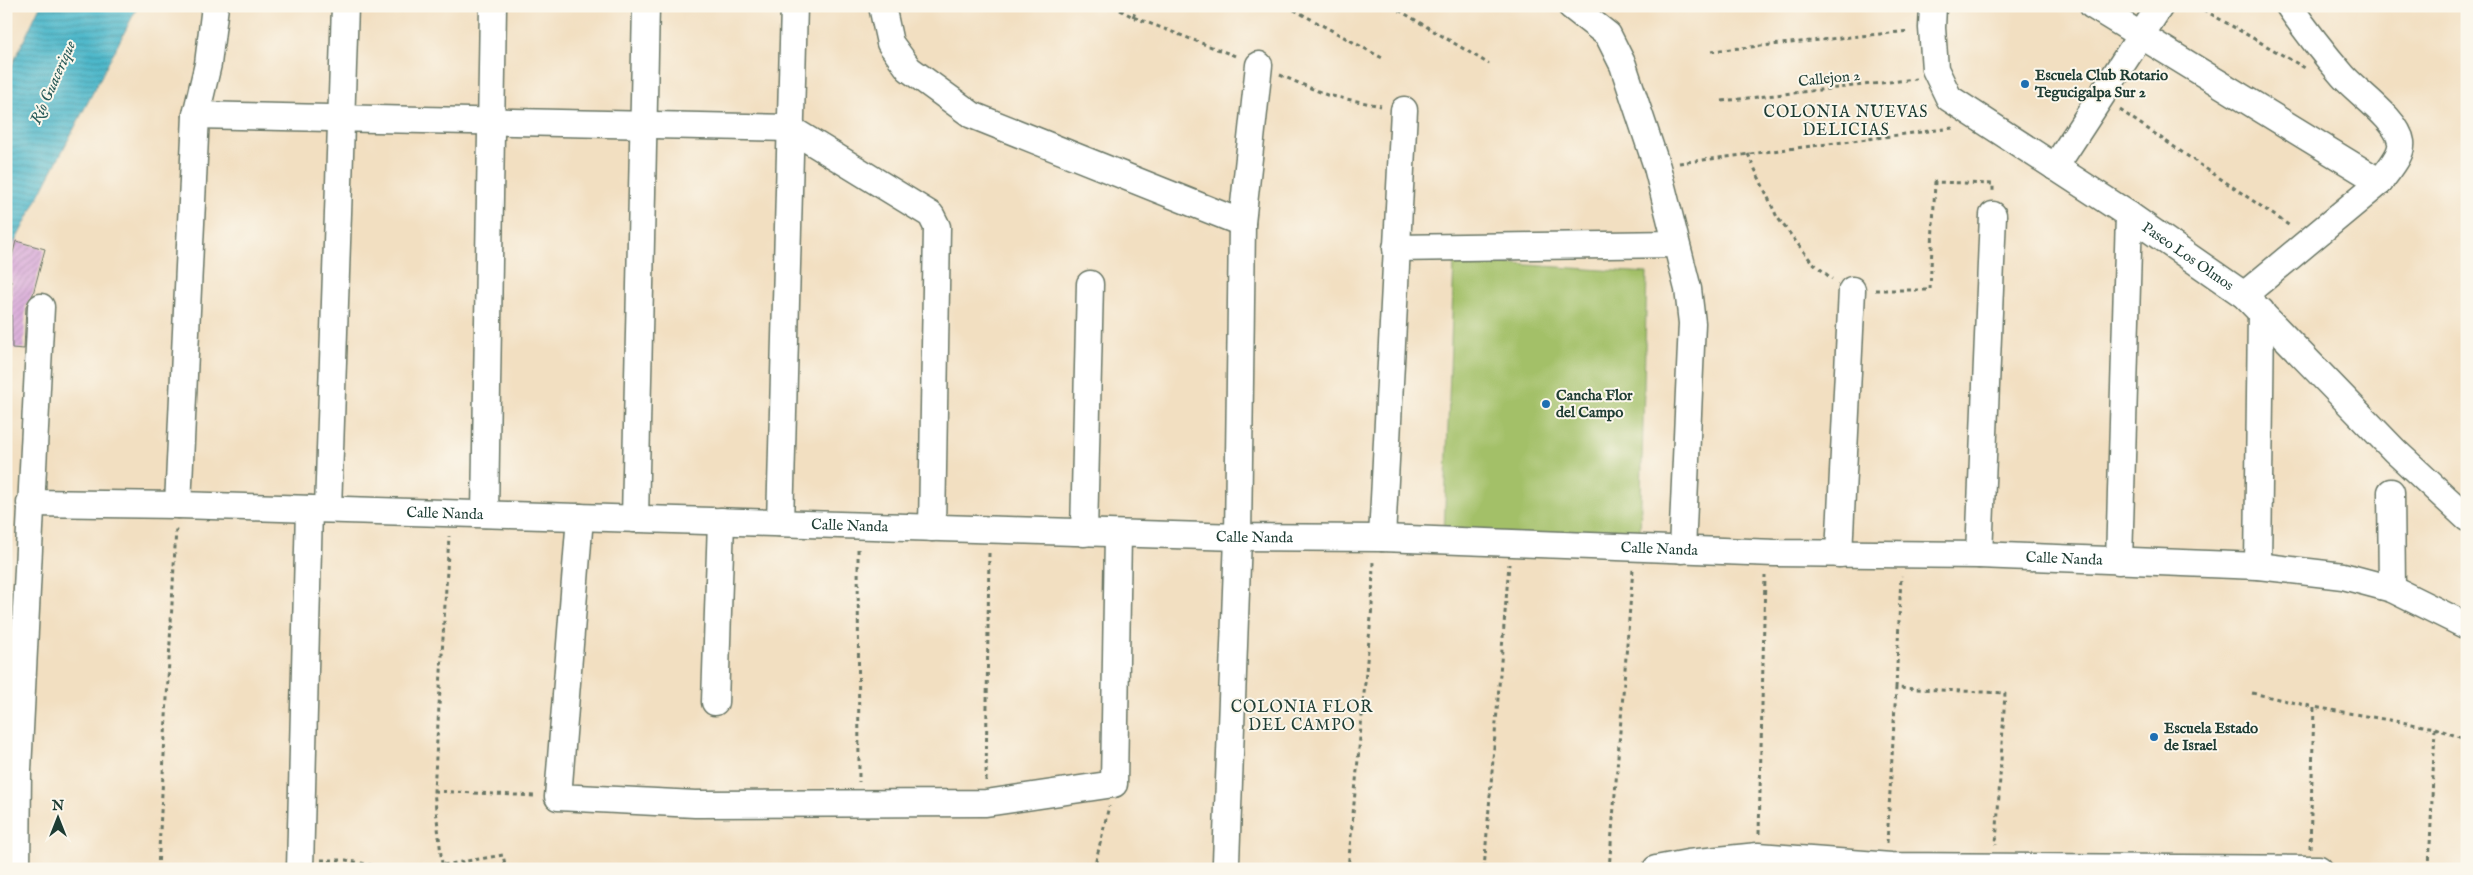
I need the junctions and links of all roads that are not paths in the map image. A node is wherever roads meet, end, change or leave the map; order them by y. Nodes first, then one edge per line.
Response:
1 (216, 6) edge
2 (346, 6) edge
3 (493, 6) edge
4 (646, 6) edge
5 (794, 6) edge
6 (882, 6) edge
7 (1571, 6) edge
8 (2093, 6) edge
9 (2160, 6) edge
10 (2289, 6) edge
11 (1932, 17) edge
12 (2141, 36) junction
13 (1259, 65) dead end
14 (1404, 110) dead end
15 (196, 115) junction
16 (342, 118) junction
17 (490, 121) junction
18 (642, 124) junction
19 (789, 128) junction
20 (2055, 167) junction
21 (2380, 182) junction
22 (2129, 214) junction
23 (1993, 215) road end
24 (1242, 223) junction
25 (1676, 244) junction
26 (1396, 248) junction
27 (1090, 284) dead end
28 (1852, 290) road end
29 (2253, 303) junction
30 (40, 307) dead end
31 (2391, 492) dead end
32 (30, 503) junction
33 (178, 505) junction
34 (319, 509) junction
35 (486, 514) junction
36 (580, 517) junction
37 (2467, 518) edge
38 (635, 519) junction
39 (721, 521) junction
40 (780, 523) junction
41 (932, 528) junction
42 (1084, 533) junction
43 (1118, 534) junction
44 (1238, 537) junction
45 (1378, 538) junction
46 (1682, 550) junction
47 (1839, 554) junction
48 (1980, 555) junction
49 (2118, 561) junction
50 (2258, 566) junction
51 (2392, 589) junction
52 (2467, 626) edge
53 (715, 702) dead end
54 (12, 773) edge
55 (1226, 862) dead end
56 (300, 864) edge
57 (2037, 867) edge
58 (2309, 868) edge
59 (17, 869) edge
60 (1656, 869) edge
61 (2319, 869) edge

1 - 15 street
2 - 16 street
3 - 17 street
4 - 18 street
5 - 19 street
6 - 24 street
7 - 25 street
8 - 12 street
9 - 12 street
10 - 21 street
11 - 20 street, Paseo Los Olmos
12 - 20 street
12 - 21 street
13 - 24 street
14 - 26 street
15 - 16 street
15 - 33 street
16 - 17 street
16 - 34 street
17 - 18 street
17 - 35 street
18 - 19 street
18 - 38 street
19 - 40 street
19 - 41 street
20 - 22 street, Paseo Los Olmos
21 - 29 street
22 - 29 street, Paseo Los Olmos
22 - 49 street
23 - 48 street
24 - 44 street
25 - 26 street
25 - 46 street
26 - 45 street
27 - 42 street
28 - 47 street
29 - 37 street, Paseo Los Olmos
29 - 50 street
30 - 32 street
31 - 51 street
32 - 33 street, Calle Nanda
32 - 54 street
33 - 34 street, Calle Nanda
34 - 35 street, Calle Nanda
34 - 56 street
35 - 36 street, Calle Nanda
36 - 38 street, Calle Nanda
36 - 43 street
38 - 39 street, Calle Nanda
39 - 40 street, Calle Nanda
39 - 53 street
40 - 41 street, Calle Nanda
41 - 42 street, Calle Nanda
42 - 43 street, Calle Nanda
43 - 44 street, Calle Nanda
44 - 45 street, Calle Nanda
44 - 55 street
45 - 46 street, Calle Nanda
46 - 47 street, Calle Nanda
47 - 48 street, Calle Nanda
48 - 49 street, Calle Nanda
49 - 50 street, Calle Nanda
50 - 51 street, Calle Nanda
51 - 52 street, Calle Nanda
54 - 59 street
57 - 58 street
57 - 60 street
58 - 61 street

